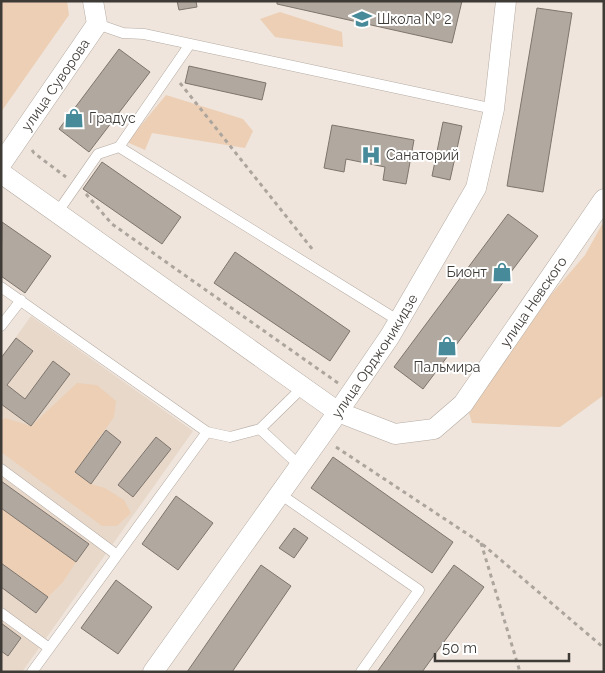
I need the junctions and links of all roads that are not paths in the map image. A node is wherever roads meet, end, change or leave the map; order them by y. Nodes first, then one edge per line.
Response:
1 (93, 1) edge
2 (506, 1) edge
3 (97, 24) junction
4 (190, 44) junction
5 (494, 109) junction
6 (119, 148) junction
7 (1, 164) edge
8 (1, 173) edge
9 (604, 199) edge
10 (57, 213) junction
11 (1, 287) edge
12 (20, 300) junction
13 (399, 321) junction
14 (1, 326) edge
15 (303, 387) junction
16 (338, 412) junction
17 (260, 429) junction
18 (207, 432) junction
19 (300, 466) junction
20 (1, 469) edge
21 (280, 494) junction
22 (117, 555) junction
23 (1, 613) edge
24 (49, 648) junction
25 (32, 672) edge
26 (153, 672) edge
27 (361, 672) edge

1 - 3 street, улица Суворова
2 - 5 street, улица Орджоникидзе
3 - 4 lane
3 - 7 street, улица Суворова
4 - 5 lane
4 - 6 lane
5 - 13 street, улица Орджоникидзе
6 - 10 lane
6 - 13 lane
8 - 10 street, улица Невского
9 - 16 street, улица Невского
10 - 15 street, улица Невского
11 - 12 lane
12 - 14 lane
12 - 18 lane
13 - 16 street, улица Орджоникидзе
15 - 16 street, улица Невского
15 - 17 lane
16 - 19 street, улица Орджоникидзе
17 - 18 lane
17 - 19 lane
18 - 22 lane
19 - 21 street, улица Орджоникидзе
20 - 22 lane
21 - 26 street, улица Орджоникидзе
21 - 27 lane
22 - 24 lane
23 - 24 lane
24 - 25 lane

